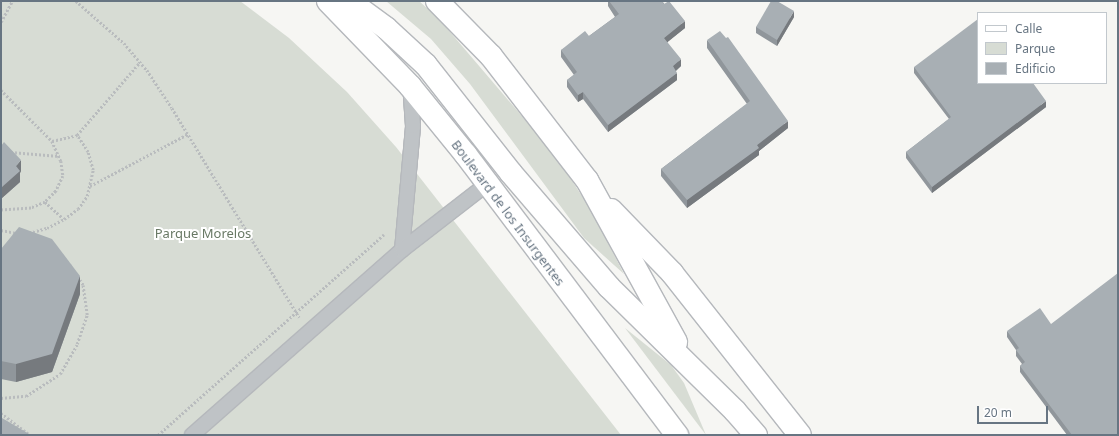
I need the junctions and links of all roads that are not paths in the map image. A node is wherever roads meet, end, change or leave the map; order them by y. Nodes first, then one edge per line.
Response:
1 (328, 1) edge
2 (349, 1) edge
3 (437, 1) edge
4 (410, 86) junction
5 (488, 184) junction
6 (600, 199) junction
7 (402, 250) junction
8 (625, 254) junction
9 (609, 287) junction
10 (691, 369) junction
11 (192, 435) edge
12 (677, 435) edge
13 (737, 435) edge
14 (756, 435) edge
15 (800, 435) edge

1 - 4 main road, Boulevard de los Insurgentes
2 - 9 main road
3 - 6 main road
4 - 5 main road, Boulevard de los Insurgentes
4 - 7 lane
5 - 7 lane
5 - 12 main road, Boulevard de los Insurgentes
6 - 8 main road
6 - 15 main road
7 - 11 lane
8 - 9 main road
8 - 10 main road
9 - 10 main road
10 - 13 main road
10 - 14 main road

